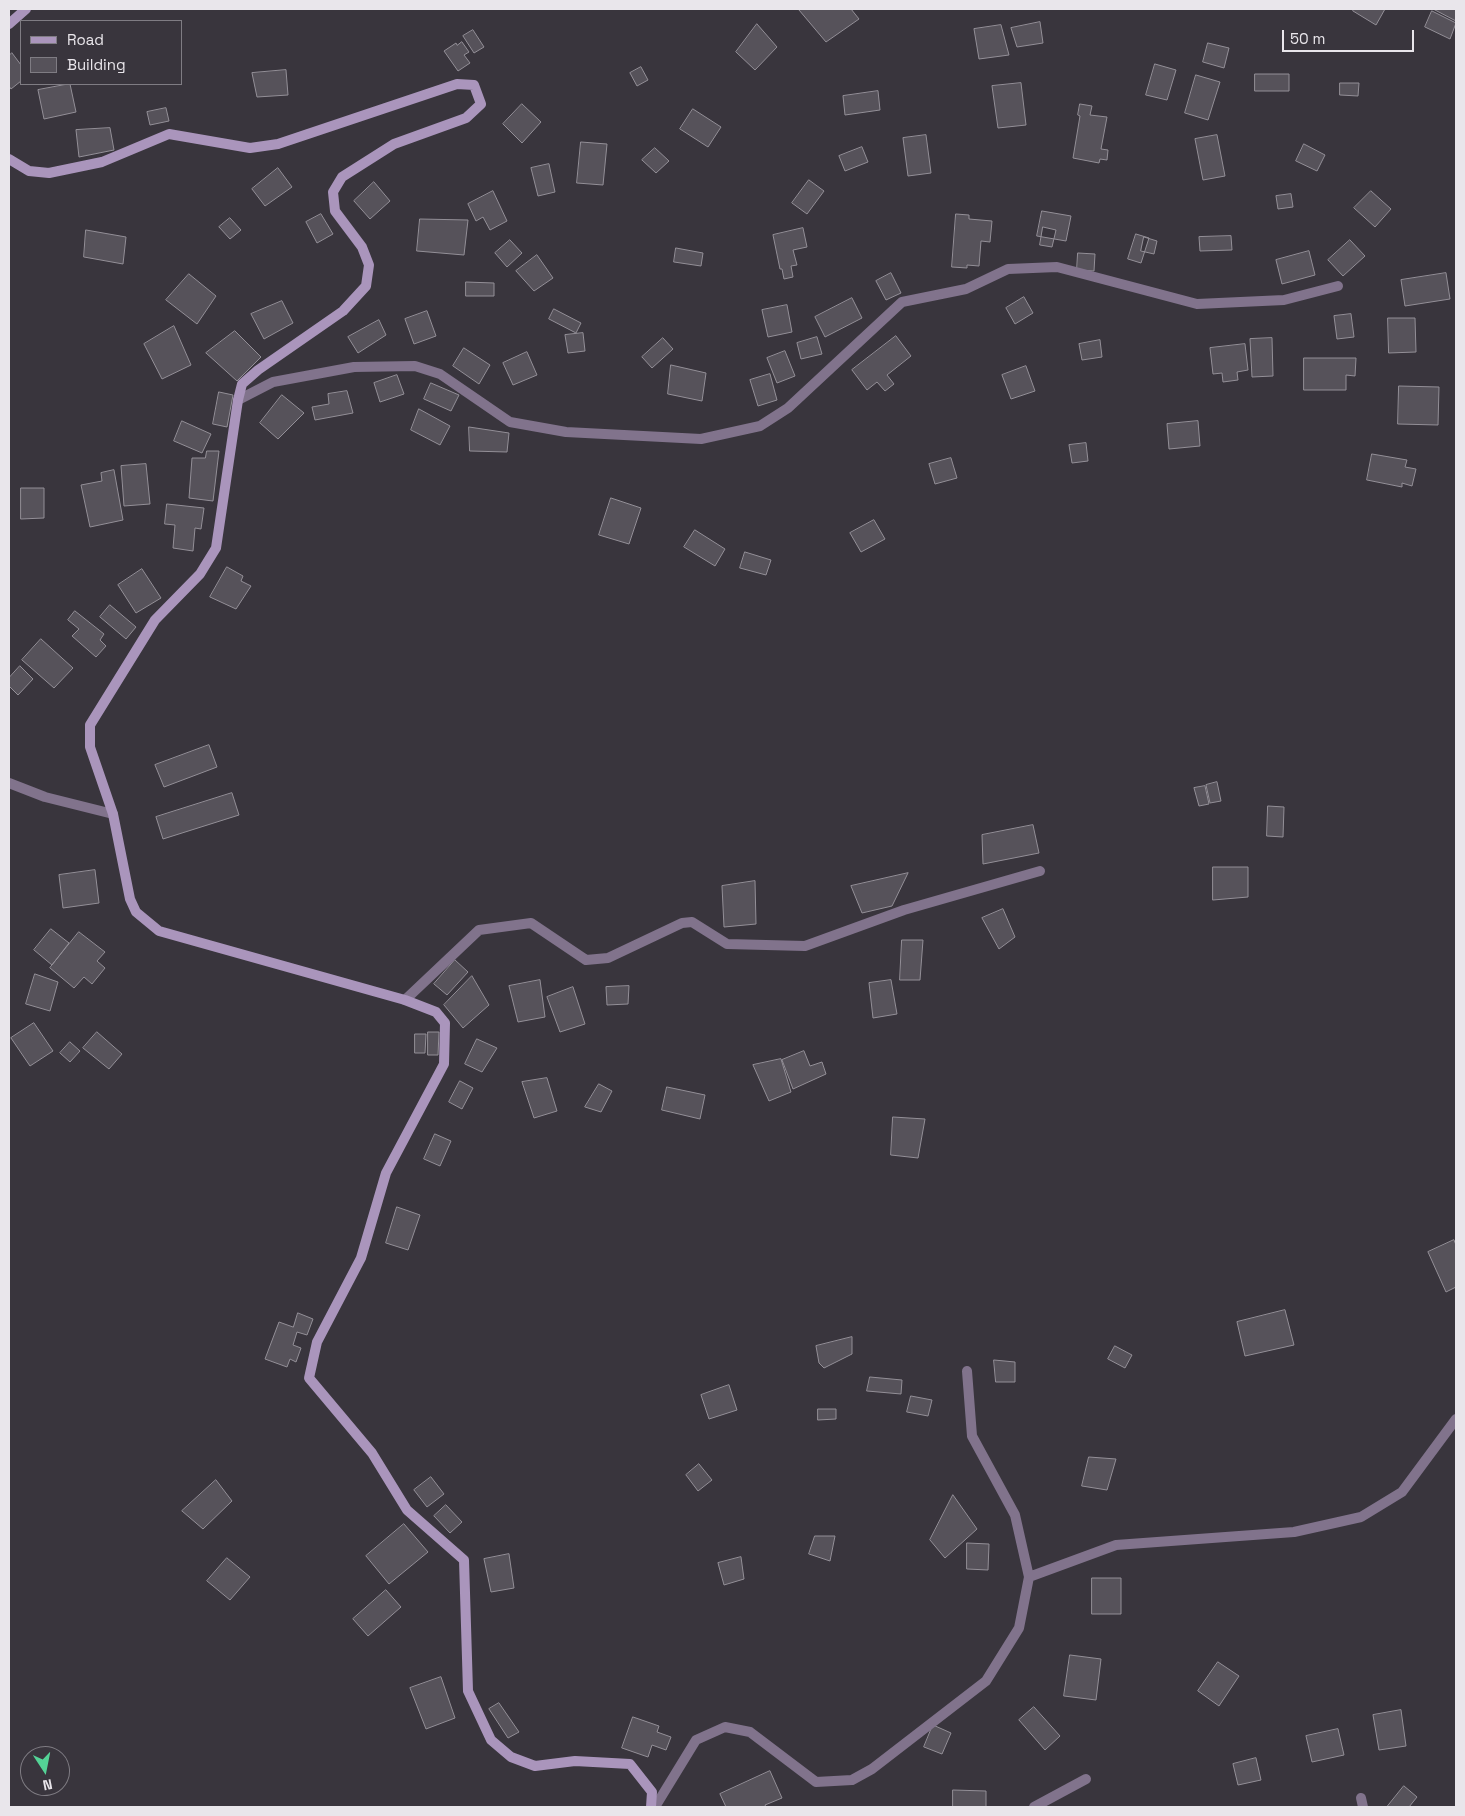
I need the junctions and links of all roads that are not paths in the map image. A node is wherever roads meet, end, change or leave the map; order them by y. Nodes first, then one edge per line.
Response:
1 (26, 9) edge
2 (9, 24) edge
3 (9, 158) edge
4 (1338, 286) dead end
5 (238, 400) junction
6 (9, 784) edge
7 (113, 814) junction
8 (1040, 871) dead end
9 (405, 1000) junction
10 (967, 1371) dead end
11 (1456, 1418) edge
12 (1029, 1577) junction
13 (1086, 1779) dead end
14 (653, 1807) edge
15 (1034, 1807) edge

1 - 2 street
3 - 5 street
4 - 5 street
5 - 7 street
6 - 7 street
7 - 9 street
8 - 9 street
9 - 14 street
10 - 12 street
11 - 12 street
12 - 14 street
13 - 15 street

